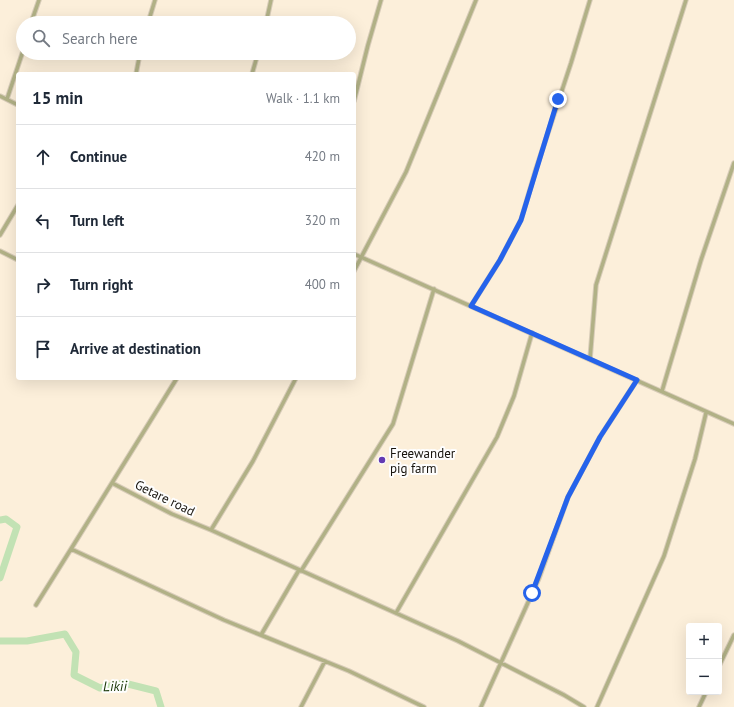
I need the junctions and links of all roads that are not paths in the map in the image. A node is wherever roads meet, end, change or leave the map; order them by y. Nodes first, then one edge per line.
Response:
1 (38, 0) edge
2 (155, 0) edge
3 (271, 0) edge
4 (381, 0) edge
5 (476, 0) edge
6 (590, 0) edge
7 (686, 0) edge
8 (33, 16) edge
9 (150, 16) edge
10 (268, 16) edge
11 (20, 60) edge
12 (139, 60) edge
13 (256, 60) edge
14 (16, 72) edge
15 (16, 72) edge
16 (136, 72) edge
17 (253, 72) edge
18 (356, 93) edge
19 (0, 96) edge
20 (7, 99) junction
21 (16, 103) edge
22 (734, 163) edge
23 (16, 208) edge
24 (0, 235) edge
25 (0, 251) edge
26 (356, 255) edge
27 (362, 257) junction
28 (16, 259) edge
29 (356, 268) edge
30 (434, 289) junction
31 (471, 306) junction
32 (532, 333) junction
33 (590, 359) junction
34 (176, 380) edge
35 (295, 380) edge
36 (637, 380) junction
37 (662, 391) junction
38 (706, 413) junction
39 (734, 424) edge
40 (112, 483) junction
41 (211, 530) junction
42 (71, 549) junction
43 (300, 571) junction
44 (36, 605) dead end
45 (396, 614) junction
46 (260, 635) junction
47 (734, 635) edge
48 (722, 660) edge
49 (325, 661) junction
50 (502, 663) junction
51 (705, 695) edge
52 (301, 707) edge
53 (424, 707) edge
54 (481, 707) edge
55 (584, 707) edge
56 (597, 707) edge
57 (699, 707) edge

1 - 8 street
2 - 9 street
3 - 10 street
4 - 18 street
5 - 27 street
6 - 31 street
7 - 33 street
11 - 15 street
12 - 16 street
13 - 17 street
14 - 20 street
19 - 20 street
20 - 21 street
22 - 37 street
23 - 24 street
25 - 28 street
26 - 27 street
27 - 29 street
27 - 30 street
30 - 31 street
30 - 43 street
31 - 32 street
32 - 33 street
32 - 45 street
33 - 36 street
34 - 40 street
35 - 41 street
36 - 37 street
36 - 50 street
37 - 38 street
38 - 39 street
38 - 56 street
40 - 41 street, Getare road
40 - 42 street
41 - 43 street, Getare road
42 - 44 street
42 - 46 street
43 - 45 street, Getare road
43 - 46 street
45 - 50 street, Getare road
46 - 49 street
47 - 48 street
49 - 52 street
49 - 53 street
50 - 54 street
50 - 55 street, Getare road
51 - 57 street

